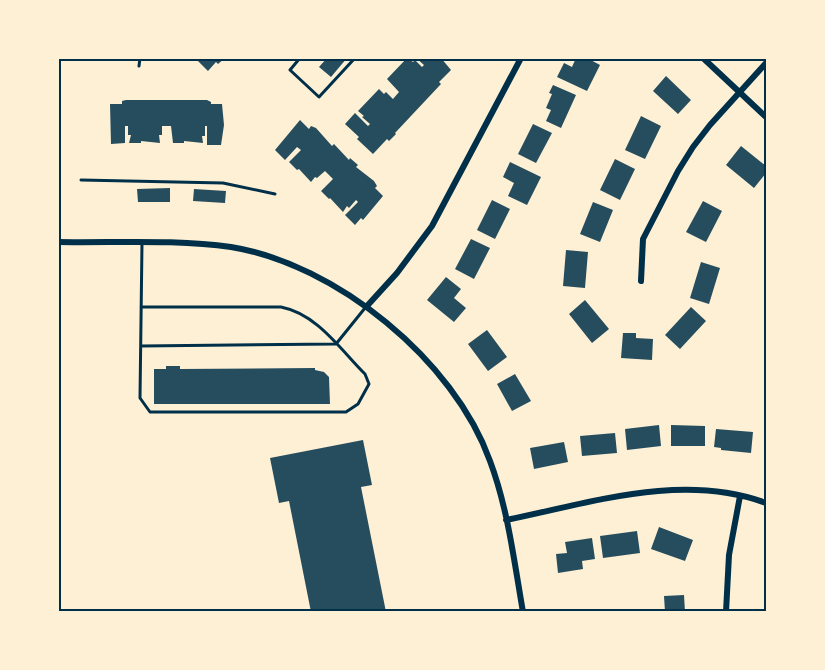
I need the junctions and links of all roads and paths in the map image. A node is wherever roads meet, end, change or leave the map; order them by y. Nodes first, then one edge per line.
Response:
1 (140, 58) edge
2 (300, 58) edge
3 (355, 58) edge
4 (521, 58) edge
5 (703, 58) edge
6 (766, 63) edge
7 (139, 66) dead end
8 (740, 92) junction
9 (766, 117) edge
10 (81, 180) dead end
11 (275, 194) dead end
12 (58, 242) edge
13 (142, 243) junction
14 (641, 280) dead end
15 (367, 306) junction
16 (141, 307) junction
17 (336, 344) junction
18 (141, 346) junction
19 (740, 496) junction
20 (766, 503) edge
21 (506, 520) junction
22 (524, 612) edge
23 (726, 612) edge

1 - 7 lane
2 - 3 lane
4 - 15 street
5 - 8 street
6 - 8 street
8 - 9 street
8 - 14 street
10 - 11 lane
12 - 13 street
13 - 15 street
13 - 16 lane
15 - 17 lane
15 - 21 street
16 - 17 lane
16 - 18 lane
17 - 18 lane
17 - 18 lane
19 - 20 street
19 - 21 street
19 - 23 street
21 - 22 street

